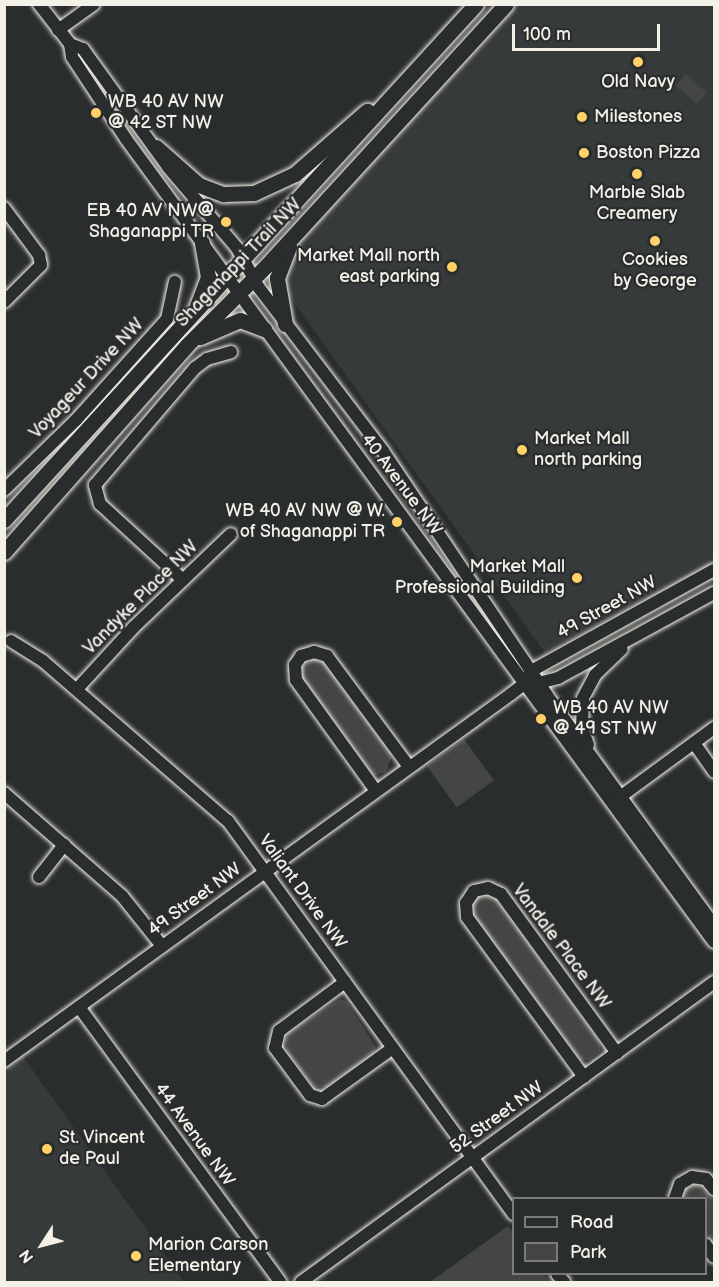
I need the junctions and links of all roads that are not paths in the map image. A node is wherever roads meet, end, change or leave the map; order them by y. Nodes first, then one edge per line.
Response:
1 (39, 4) edge
2 (94, 4) edge
3 (476, 4) edge
4 (506, 4) edge
5 (58, 30) junction
6 (70, 44) junction
7 (417, 68) junction
8 (156, 147) junction
9 (4, 208) edge
10 (292, 237) junction
11 (202, 243) junction
12 (243, 261) junction
13 (227, 278) junction
14 (253, 278) junction
15 (175, 282) dead end
16 (238, 292) junction
17 (4, 302) edge
18 (194, 312) junction
19 (285, 324) junction
20 (264, 329) junction
21 (187, 345) junction
22 (231, 352) dead end
23 (4, 490) edge
24 (4, 520) edge
25 (231, 534) dead end
26 (4, 552) edge
27 (714, 570) edge
28 (183, 580) junction
29 (714, 593) edge
30 (643, 631) junction
31 (11, 641) dead end
32 (531, 671) junction
33 (524, 684) junction
34 (540, 685) junction
35 (77, 689) junction
36 (714, 728) edge
37 (694, 743) junction
38 (590, 752) junction
39 (409, 767) junction
40 (714, 772) edge
41 (376, 791) junction
42 (4, 793) edge
43 (617, 799) junction
44 (64, 845) junction
45 (266, 872) junction
46 (39, 877) dead end
47 (714, 925) edge
48 (714, 942) edge
49 (162, 946) junction
50 (345, 982) junction
51 (714, 982) edge
52 (79, 1007) junction
53 (393, 1048) junction
54 (617, 1053) junction
55 (4, 1061) edge
56 (584, 1077) junction
57 (473, 1158) junction
58 (714, 1189) edge
59 (675, 1197) edge
60 (512, 1213) edge
61 (280, 1282) edge
62 (301, 1282) edge

1 - 5 street, 40 Avenue NW
2 - 5 street
3 - 7 main road, Shaganappi Trail NW
4 - 10 main road, Shaganappi Trail NW
5 - 6 street, 40 Avenue NW
6 - 8 street, 40 Avenue NW
6 - 11 street, 40 Avenue NW
7 - 8 main road
7 - 12 main road, Shaganappi Trail NW
8 - 12 street, 40 Avenue NW
9 - 17 street
10 - 14 main road, Shaganappi Trail NW
10 - 19 main road
11 - 13 street, 40 Avenue NW
11 - 18 main road
12 - 13 main road, Shaganappi Trail NW
12 - 14 street, 40 Avenue NW
13 - 16 street, 40 Avenue NW
13 - 18 main road, Shaganappi Trail NW
14 - 16 main road, Shaganappi Trail NW
14 - 19 street, 40 Avenue NW
15 - 23 street, Voyageur Drive NW
16 - 20 street, 40 Avenue NW
16 - 21 main road, Shaganappi Trail NW
18 - 24 main road, Shaganappi Trail NW
19 - 32 street, 40 Avenue NW
20 - 21 main road
20 - 33 street, 40 Avenue NW
21 - 26 main road, Shaganappi Trail NW
22 - 28 street
25 - 28 street, Vandyke Place NW
27 - 32 street, 49 Street NW
28 - 35 street, Vandyke Place NW
29 - 30 street, 49 Street NW
30 - 34 street, 49 Street NW
30 - 38 street
31 - 35 street, Valiant Drive NW
32 - 33 street, 49 Street NW
32 - 34 street, 40 Avenue NW
33 - 34 street
33 - 39 street, 49 Street NW
33 - 43 street, 40 Avenue NW
34 - 38 street, 40 Avenue NW
35 - 45 street, Valiant Drive NW
36 - 37 street
37 - 40 street
37 - 43 street
38 - 43 street, 40 Avenue NW
39 - 41 street, 49 Street NW
39 - 41 street
41 - 45 street, 49 Street NW
42 - 44 street
43 - 47 street, 40 Avenue NW
43 - 48 street, 40 Avenue NW
44 - 46 street
44 - 49 street
45 - 49 street, 49 Street NW
45 - 50 street, Valiant Drive NW
49 - 52 street, 49 Street NW
50 - 53 street, Valiant Drive NW
50 - 53 street
51 - 54 street, 52 Street NW
52 - 55 street, 49 Street NW
52 - 61 street, 44 Avenue NW
53 - 57 street, Valiant Drive NW
54 - 56 street, 52 Street NW
54 - 56 street, Vandale Place NW
56 - 57 street, 52 Street NW
57 - 60 street, Valiant Drive NW
57 - 62 street, 52 Street NW
58 - 59 street

